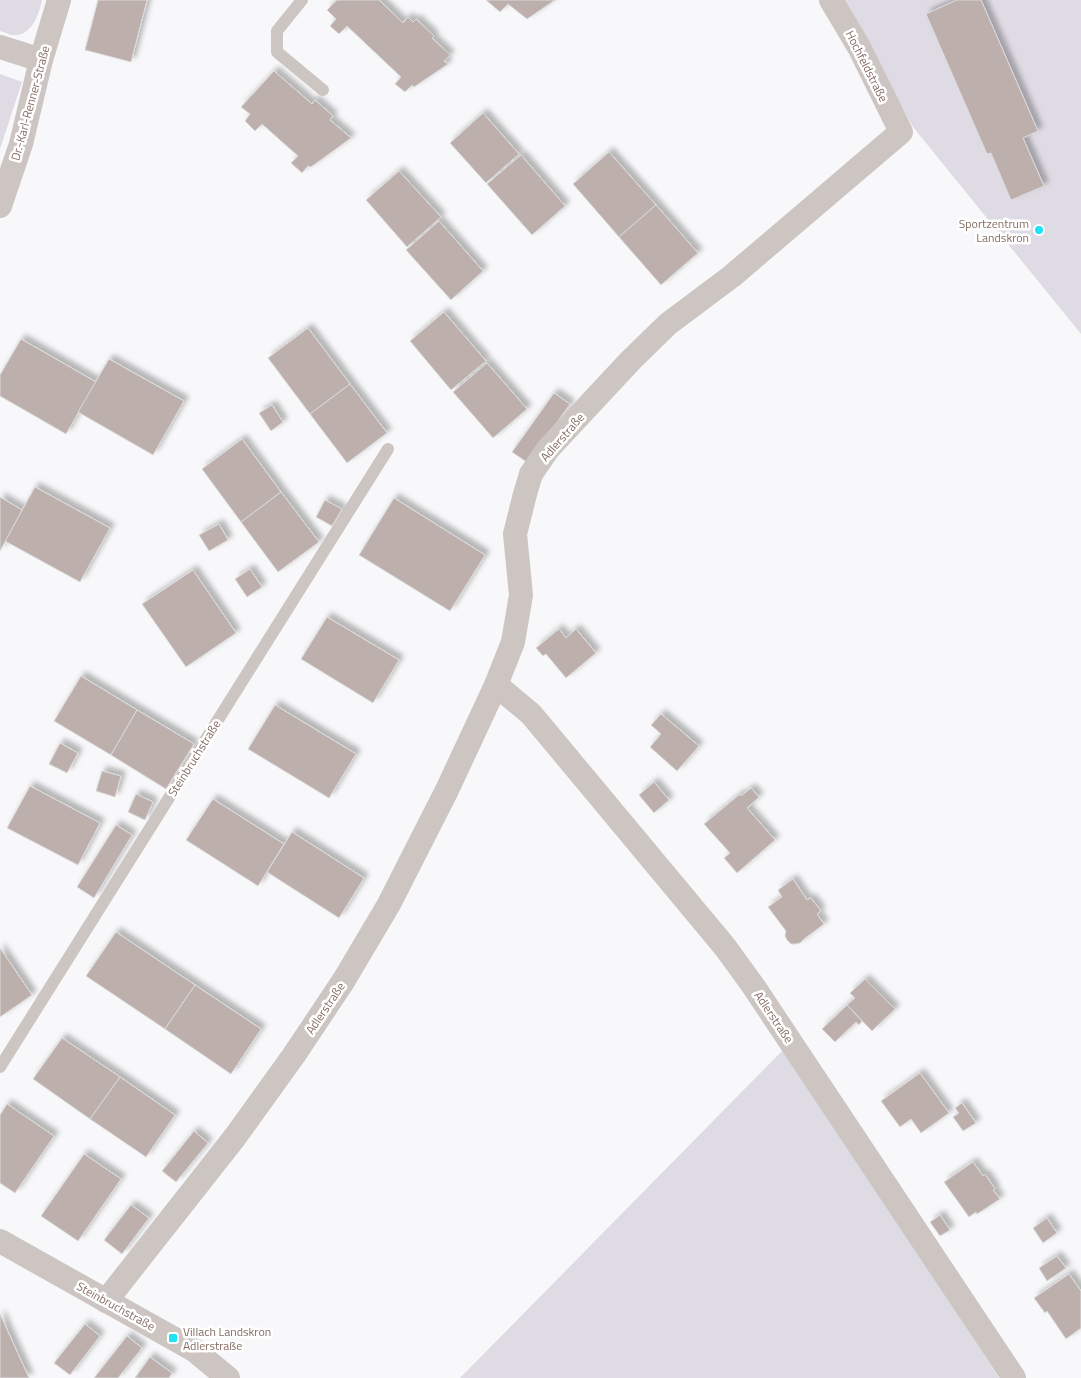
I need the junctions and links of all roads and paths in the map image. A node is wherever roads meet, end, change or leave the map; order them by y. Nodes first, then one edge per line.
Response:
1 (59, 0) edge
2 (302, 0) edge
3 (831, 0) edge
4 (0, 46) edge
5 (41, 60) junction
6 (324, 90) dead end
7 (901, 132) joint
8 (0, 206) edge
9 (388, 449) dead end
10 (496, 685) junction
11 (0, 1067) edge
12 (0, 1241) edge
13 (106, 1301) junction
14 (228, 1378) edge
15 (1014, 1378) edge

1 - 5 street, Dr.-Karl-Renner-Straße
2 - 6 lane
3 - 7 street, Hochfeldstraße
4 - 5 street
5 - 8 street, Dr.-Karl-Renner-Straße
7 - 10 street, Adlerstraße
9 - 11 lane, Steinbruchstraße
10 - 13 street, Adlerstraße
10 - 15 street, Adlerstraße
12 - 13 street, Steinbruchstraße
13 - 14 street, Steinbruchstraße

